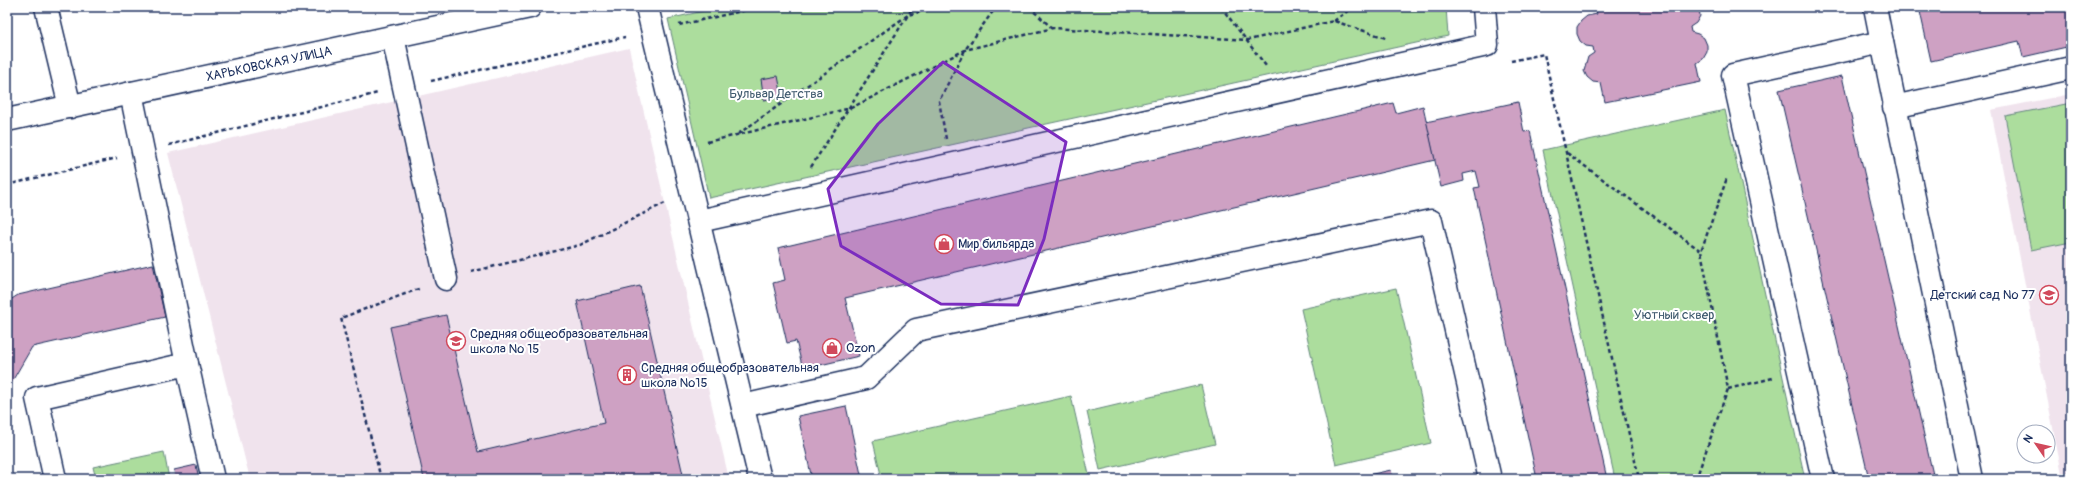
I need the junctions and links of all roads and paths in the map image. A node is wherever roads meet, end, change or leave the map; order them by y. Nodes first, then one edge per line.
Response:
1 (46, 7) edge
2 (530, 7) edge
3 (647, 7) edge
4 (913, 7) edge
5 (939, 7) edge
6 (996, 7) edge
7 (1029, 7) edge
8 (1221, 7) edge
9 (1353, 7) edge
10 (1484, 7) edge
11 (1875, 7) edge
12 (908, 15) junction
13 (450, 16) edge
14 (1334, 21) junction
15 (1053, 28) junction
16 (393, 37) junction
17 (1386, 38) dead end
18 (1248, 40) junction
19 (1882, 42) junction
20 (965, 50) junction
21 (1506, 62) dead end
22 (2071, 68) edge
23 (1284, 90) junction
24 (132, 93) junction
25 (70, 107) junction
26 (1894, 107) junction
27 (851, 108) junction
28 (7, 120) edge
29 (736, 135) junction
30 (681, 148) junction
31 (1566, 152) junction
32 (950, 165) junction
33 (1729, 171) dead end
34 (694, 196) junction
35 (789, 201) junction
36 (699, 221) junction
37 (1701, 251) junction
38 (446, 279) junction
39 (187, 364) junction
40 (1799, 372) junction
41 (1728, 389) junction
42 (743, 406) junction
43 (55, 479) edge
44 (213, 479) edge
45 (381, 479) edge
46 (760, 479) edge
47 (1490, 479) edge
48 (1639, 479) edge
49 (1696, 479) edge
50 (1823, 479) edge
51 (1972, 479) edge

1 - 25 street
2 - 13 street, ХАРЬКОВСКАЯ УЛИЦА
3 - 30 street
4 - 12 path
5 - 12 path
6 - 20 path
7 - 15 path
8 - 18 path
9 - 14 path
10 - 23 street
11 - 19 street
12 - 27 path
12 - 29 path
13 - 16 street, ХАРЬКОВСКАЯ УЛИЦА
14 - 17 path
14 - 18 path
15 - 18 path
15 - 20 path
16 - 24 street, ХАРЬКОВСКАЯ УЛИЦА
16 - 38 street
18 - 23 path
19 - 26 street
19 - 40 street
20 - 27 path
20 - 32 path
21 - 31 path
22 - 26 street
23 - 32 street
24 - 25 street, ХАРЬКОВСКАЯ УЛИЦА
24 - 39 street
25 - 28 street, ХАРЬКОВСКАЯ УЛИЦА
26 - 51 street
27 - 29 path
27 - 35 path
29 - 30 path
30 - 34 street
31 - 37 path
31 - 48 path
32 - 35 street
33 - 37 path
34 - 36 street
34 - 38 path
35 - 36 street
36 - 42 street
37 - 41 path
38 - 45 path
39 - 43 street
39 - 44 street
40 - 41 path
40 - 50 street
41 - 49 path
42 - 46 street
42 - 47 street

